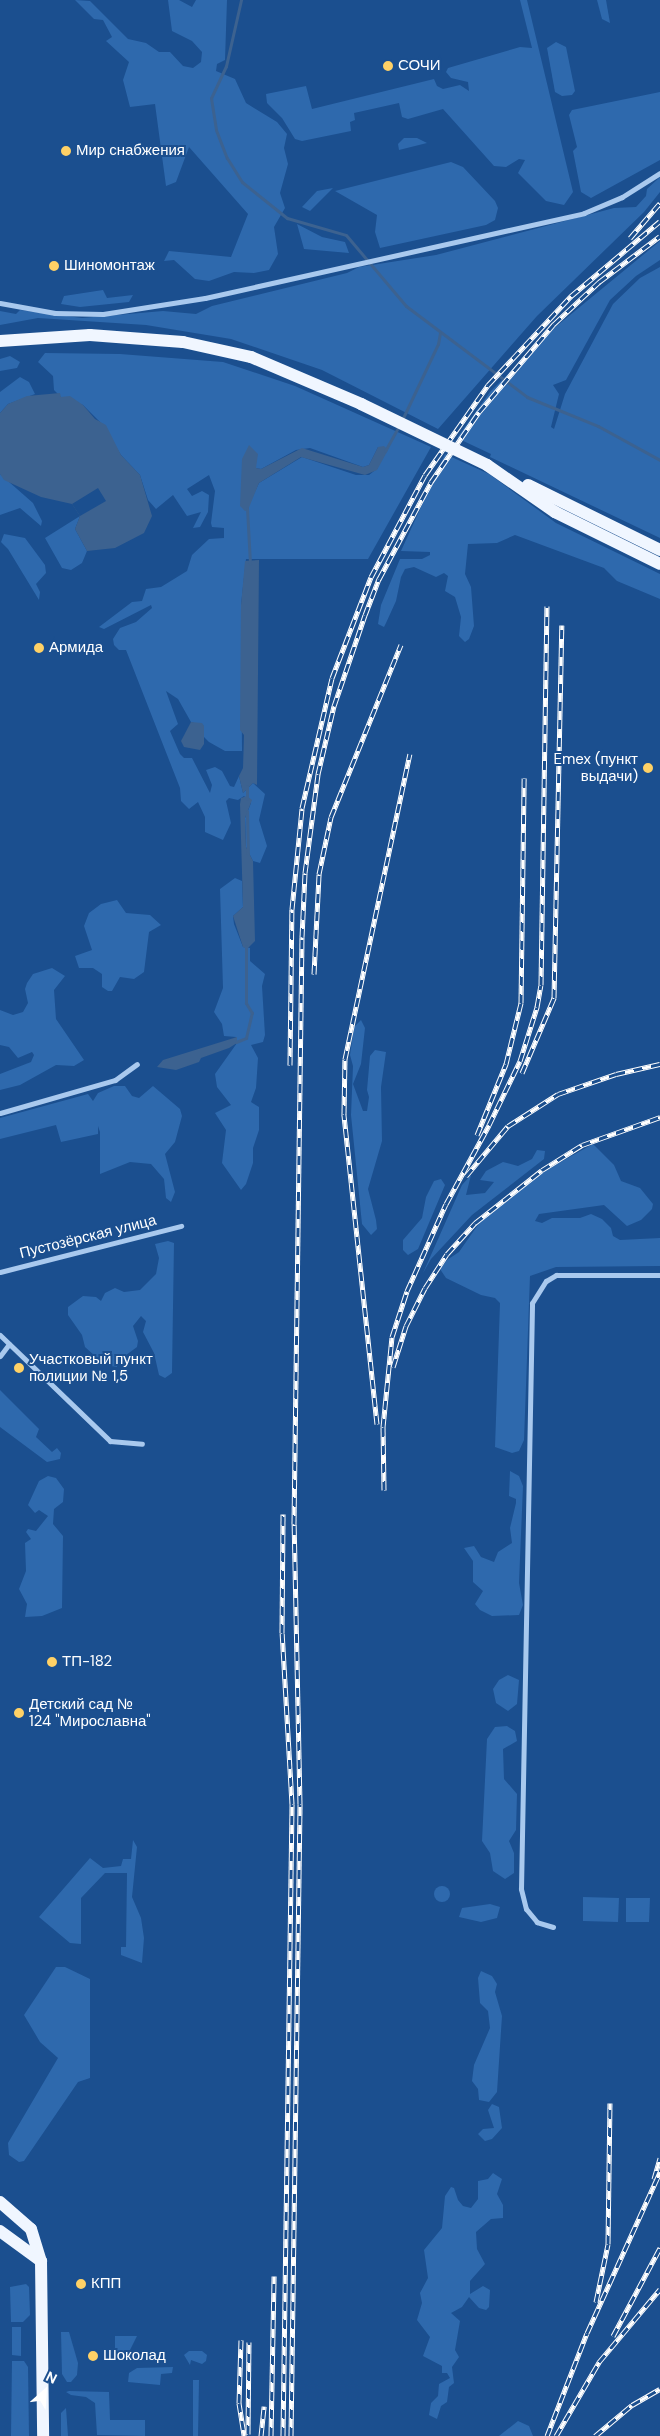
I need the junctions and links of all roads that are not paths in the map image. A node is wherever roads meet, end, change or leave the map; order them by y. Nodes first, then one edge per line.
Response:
1 (660, 173) edge
2 (0, 303) edge
3 (0, 341) edge
4 (487, 464) junction
5 (660, 550) edge
6 (660, 564) edge
7 (137, 1064) dead end
8 (0, 1113) edge
9 (181, 1226) dead end
10 (0, 1272) edge
11 (660, 1275) edge
12 (0, 1335) edge
13 (10, 1344) junction
14 (0, 1356) edge
15 (142, 1444) dead end
16 (553, 1927) dead end
17 (2, 2204) edge
18 (0, 2231) edge
19 (41, 2261) junction
20 (43, 2436) edge

1 - 2 street
3 - 4 main road, bridge
4 - 5 main road
4 - 6 main road
7 - 8 street
9 - 10 street, Пустозёрская улица
11 - 16 street
12 - 13 street
13 - 14 street
13 - 15 street
17 - 19 main road
18 - 19 main road
19 - 20 main road

